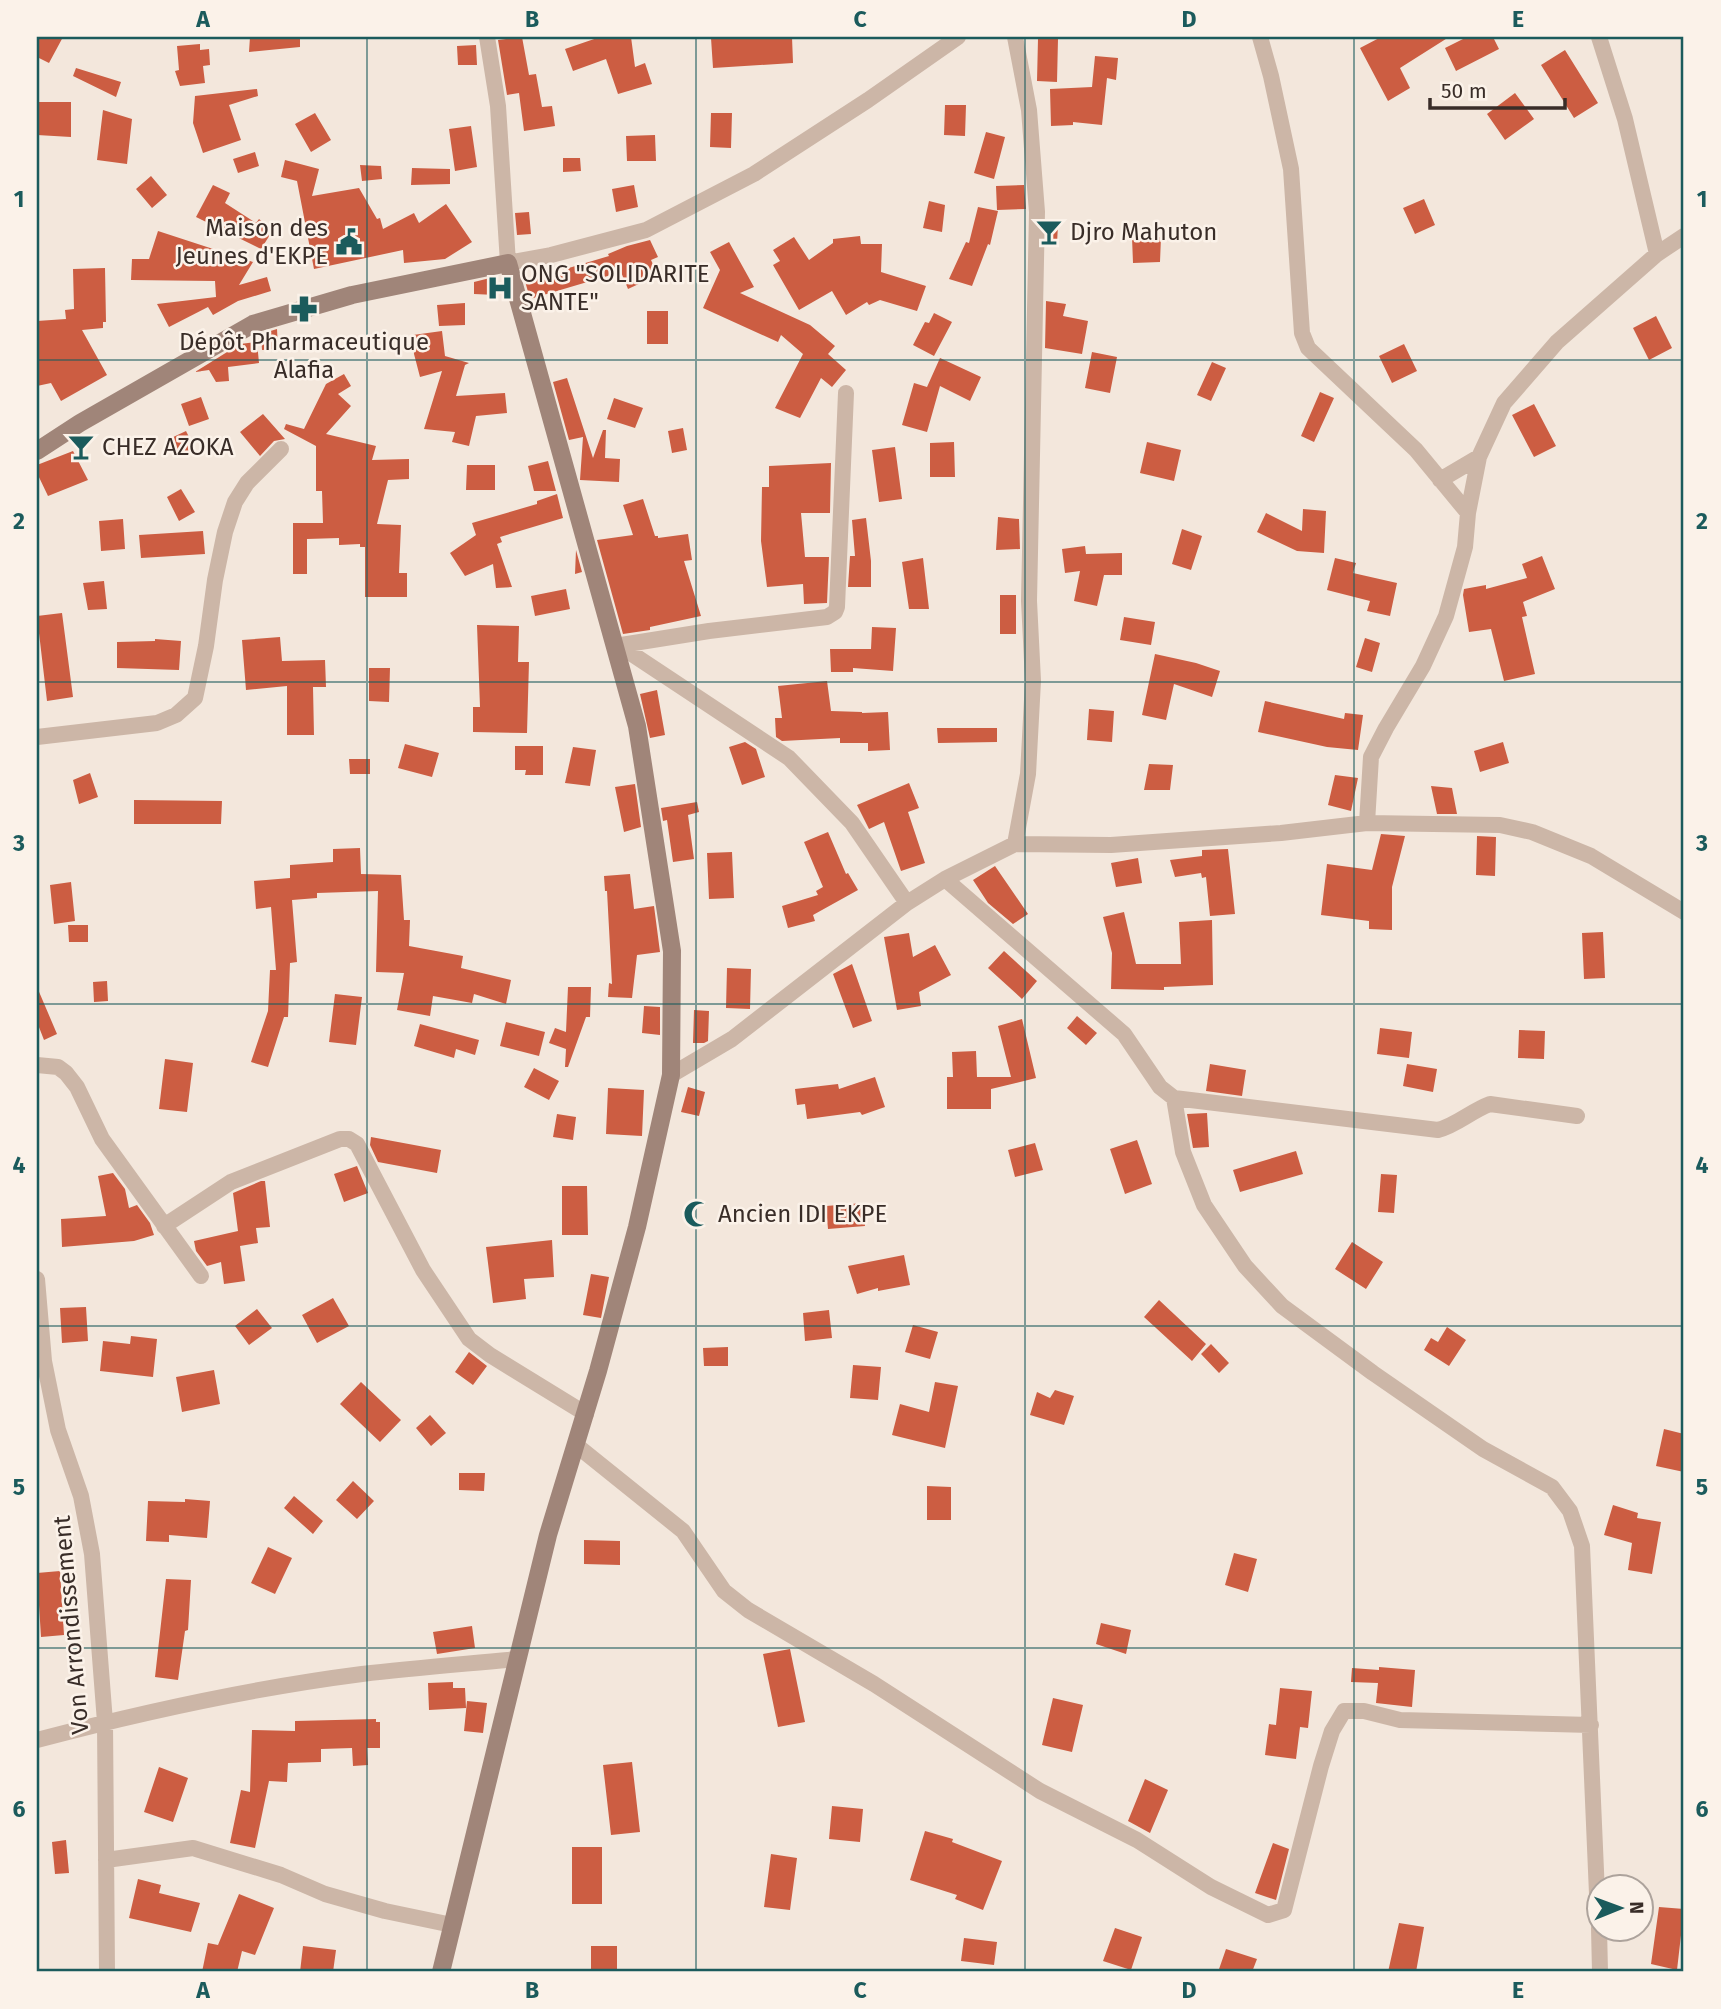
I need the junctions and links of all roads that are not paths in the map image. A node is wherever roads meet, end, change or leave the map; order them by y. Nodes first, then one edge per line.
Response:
1 (487, 37) edge
2 (958, 37) edge
3 (1015, 37) edge
4 (1260, 37) edge
5 (1599, 37) edge
6 (1684, 236) edge
7 (1657, 254) junction
8 (508, 263) junction
9 (846, 393) dead end
10 (281, 449) dead end
11 (37, 451) edge
12 (1479, 457) junction
13 (1440, 480) junction
14 (1468, 513) junction
15 (618, 646) junction
16 (37, 737) edge
17 (1367, 823) junction
18 (1015, 844) junction
19 (945, 879) junction
20 (907, 903) junction
21 (1684, 912) edge
22 (37, 1065) edge
23 (671, 1075) junction
24 (1174, 1098) junction
25 (1577, 1116) dead end
26 (164, 1226) junction
27 (201, 1276) dead end
28 (37, 1279) edge
29 (586, 1414) junction
30 (576, 1445) junction
31 (517, 1659) junction
32 (105, 1722) junction
33 (1591, 1725) junction
34 (37, 1740) edge
35 (106, 1860) junction
36 (1596, 1872) edge
37 (452, 1925) junction
38 (1600, 1942) edge
39 (107, 1972) edge
40 (441, 1972) edge
41 (1601, 1972) edge

1 - 8 street
2 - 8 street
3 - 18 street
4 - 13 street
5 - 7 street
6 - 7 street
7 - 12 street
8 - 11 street
8 - 15 street
9 - 15 street
10 - 16 street
12 - 13 street
12 - 14 street
13 - 14 street
14 - 17 street
15 - 20 street
15 - 23 street
17 - 18 street
17 - 21 street
18 - 19 street
19 - 20 street
19 - 24 street
20 - 23 street
22 - 26 street
23 - 29 street
24 - 25 street
24 - 33 street
26 - 27 street
26 - 29 street
28 - 32 street, Von Arrondissement
29 - 30 street
30 - 31 street
30 - 33 street
31 - 32 street
31 - 37 street
32 - 34 street
32 - 35 street, Von Arrondissement
33 - 36 street
35 - 37 street
35 - 39 street, Von Arrondissement
37 - 40 street
38 - 41 street

